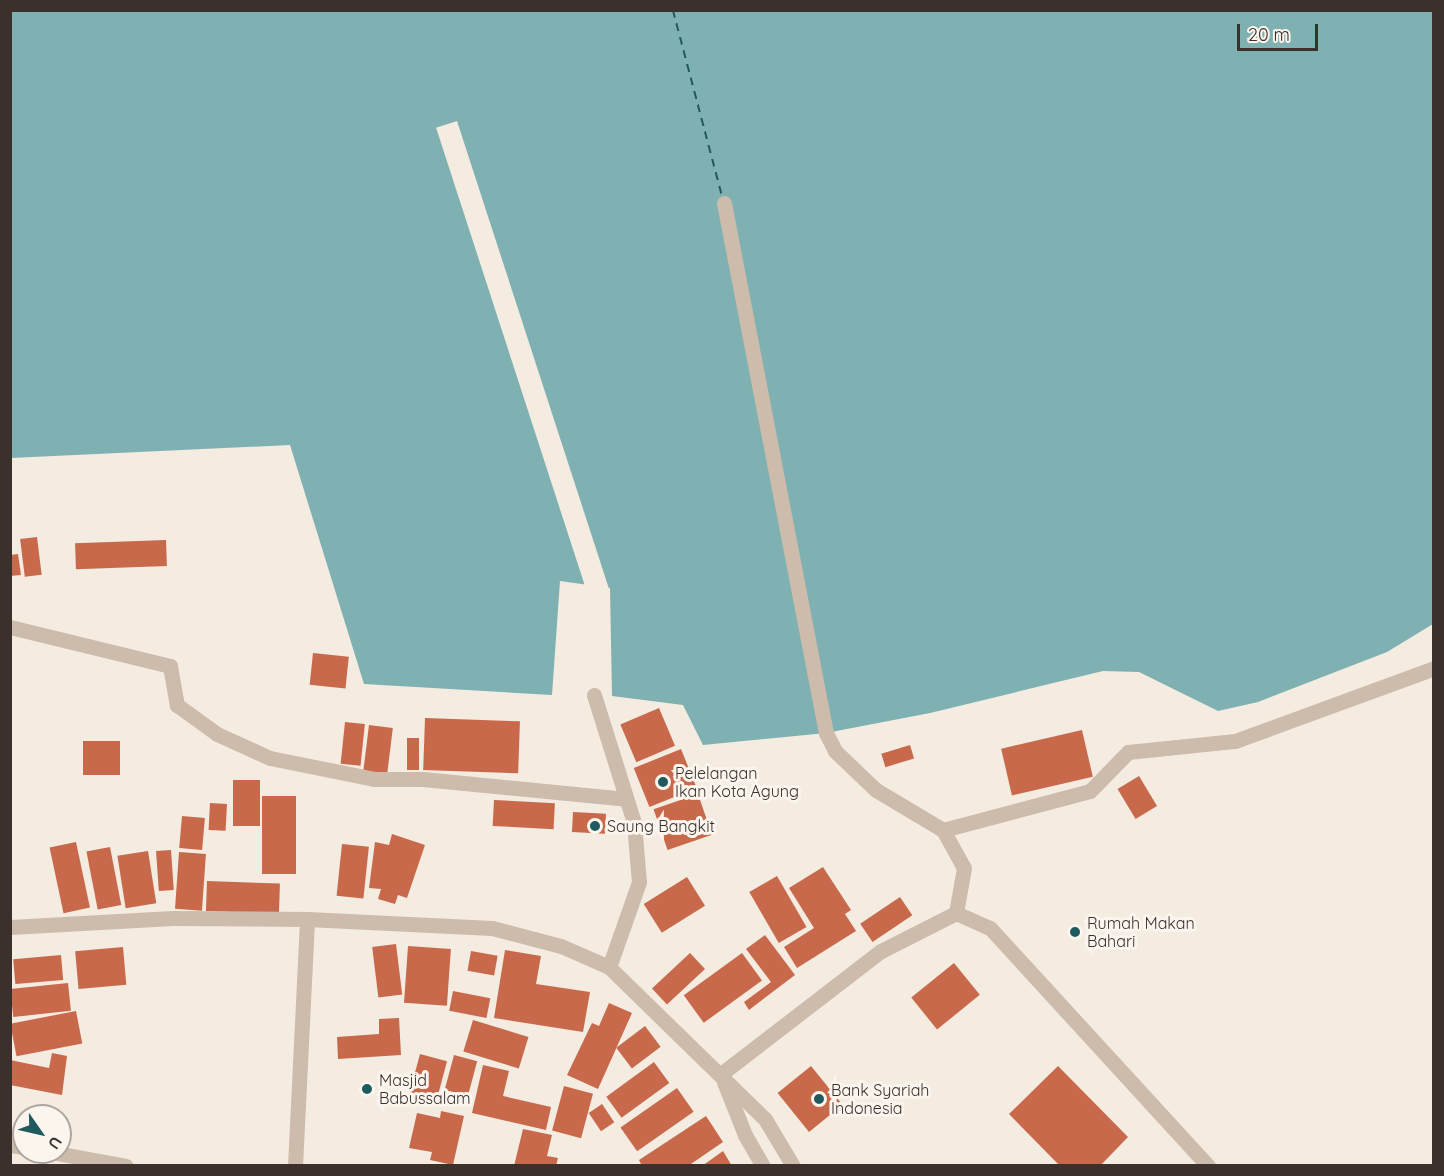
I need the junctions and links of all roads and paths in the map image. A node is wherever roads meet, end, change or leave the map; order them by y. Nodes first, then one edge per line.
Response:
1 (724, 203) dead end
2 (10, 627) edge
3 (1434, 668) edge
4 (594, 695) dead end
5 (626, 799) junction
6 (943, 830) junction
7 (956, 914) junction
8 (307, 919) junction
9 (10, 927) edge
10 (609, 967) junction
11 (721, 1074) junction
12 (72, 1156) edge
13 (126, 1166) edge
14 (296, 1166) edge
15 (763, 1166) edge
16 (793, 1166) edge
17 (1208, 1166) edge

1 - 6 street
2 - 5 street
3 - 6 street
4 - 5 street
5 - 10 street
6 - 7 street
7 - 11 street
7 - 17 street
8 - 9 street
8 - 10 street
8 - 14 street
10 - 11 street
11 - 15 street
11 - 16 street
12 - 13 street

